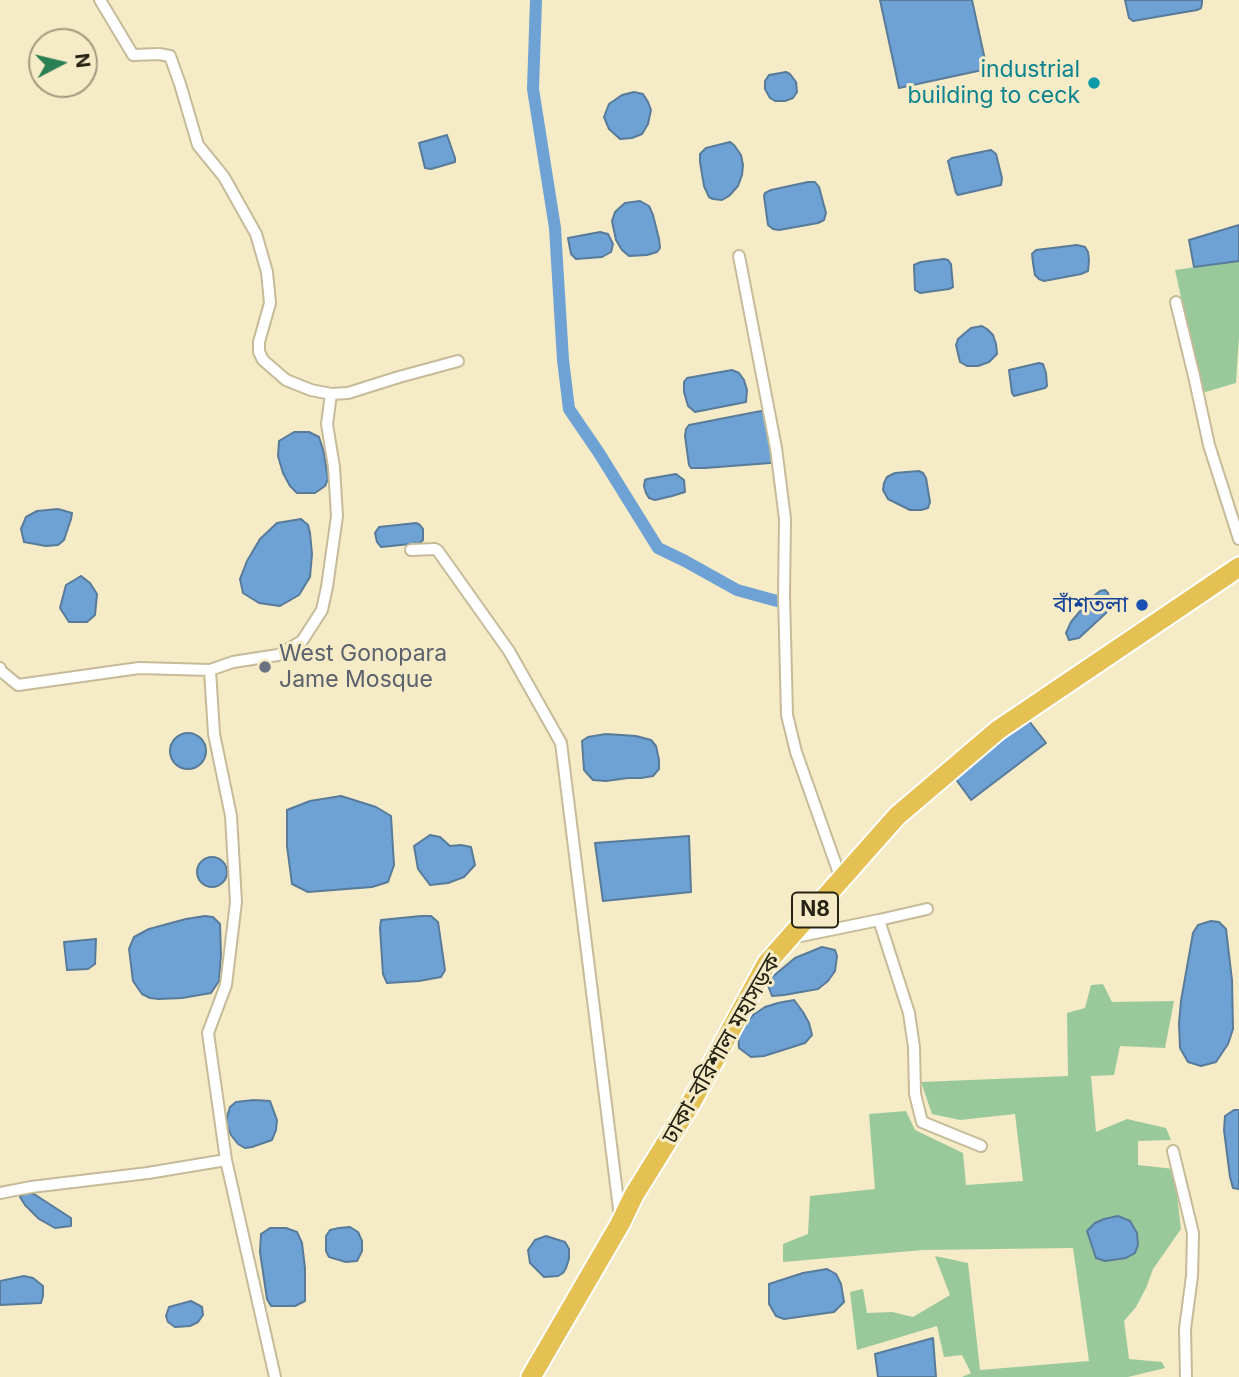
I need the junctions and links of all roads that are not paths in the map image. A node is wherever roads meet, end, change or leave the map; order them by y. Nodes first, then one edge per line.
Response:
1 (100, 0) edge
2 (739, 256) dead end
3 (1176, 302) dead end
4 (458, 361) dead end
5 (331, 394) junction
6 (1239, 539) edge
7 (411, 550) dead end
8 (1239, 567) edge
9 (0, 667) edge
10 (210, 670) junction
11 (841, 879) junction
12 (927, 909) dead end
13 (879, 920) junction
14 (786, 942) junction
15 (981, 1146) dead end
16 (1173, 1151) dead end
17 (226, 1160) junction
18 (0, 1192) edge
19 (620, 1224) junction
20 (275, 1377) edge
21 (531, 1377) edge
22 (1186, 1377) edge

1 - 5 street
2 - 11 street
3 - 6 street
4 - 5 street
5 - 10 street
7 - 19 street
8 - 11 highway, ঢাকা-বরিশাল মহাসড়ক / N8
9 - 10 street
10 - 17 street
11 - 14 highway, ঢাকা-বরিশাল মহাসড়ক / N8
12 - 13 street
13 - 14 street
13 - 15 street
14 - 19 highway, ঢাকা-বরিশাল মহাসড়ক / N8
16 - 22 street
17 - 18 street
17 - 20 street
19 - 21 highway, ঢাকা-বরিশাল মহাসড়ক / N8

